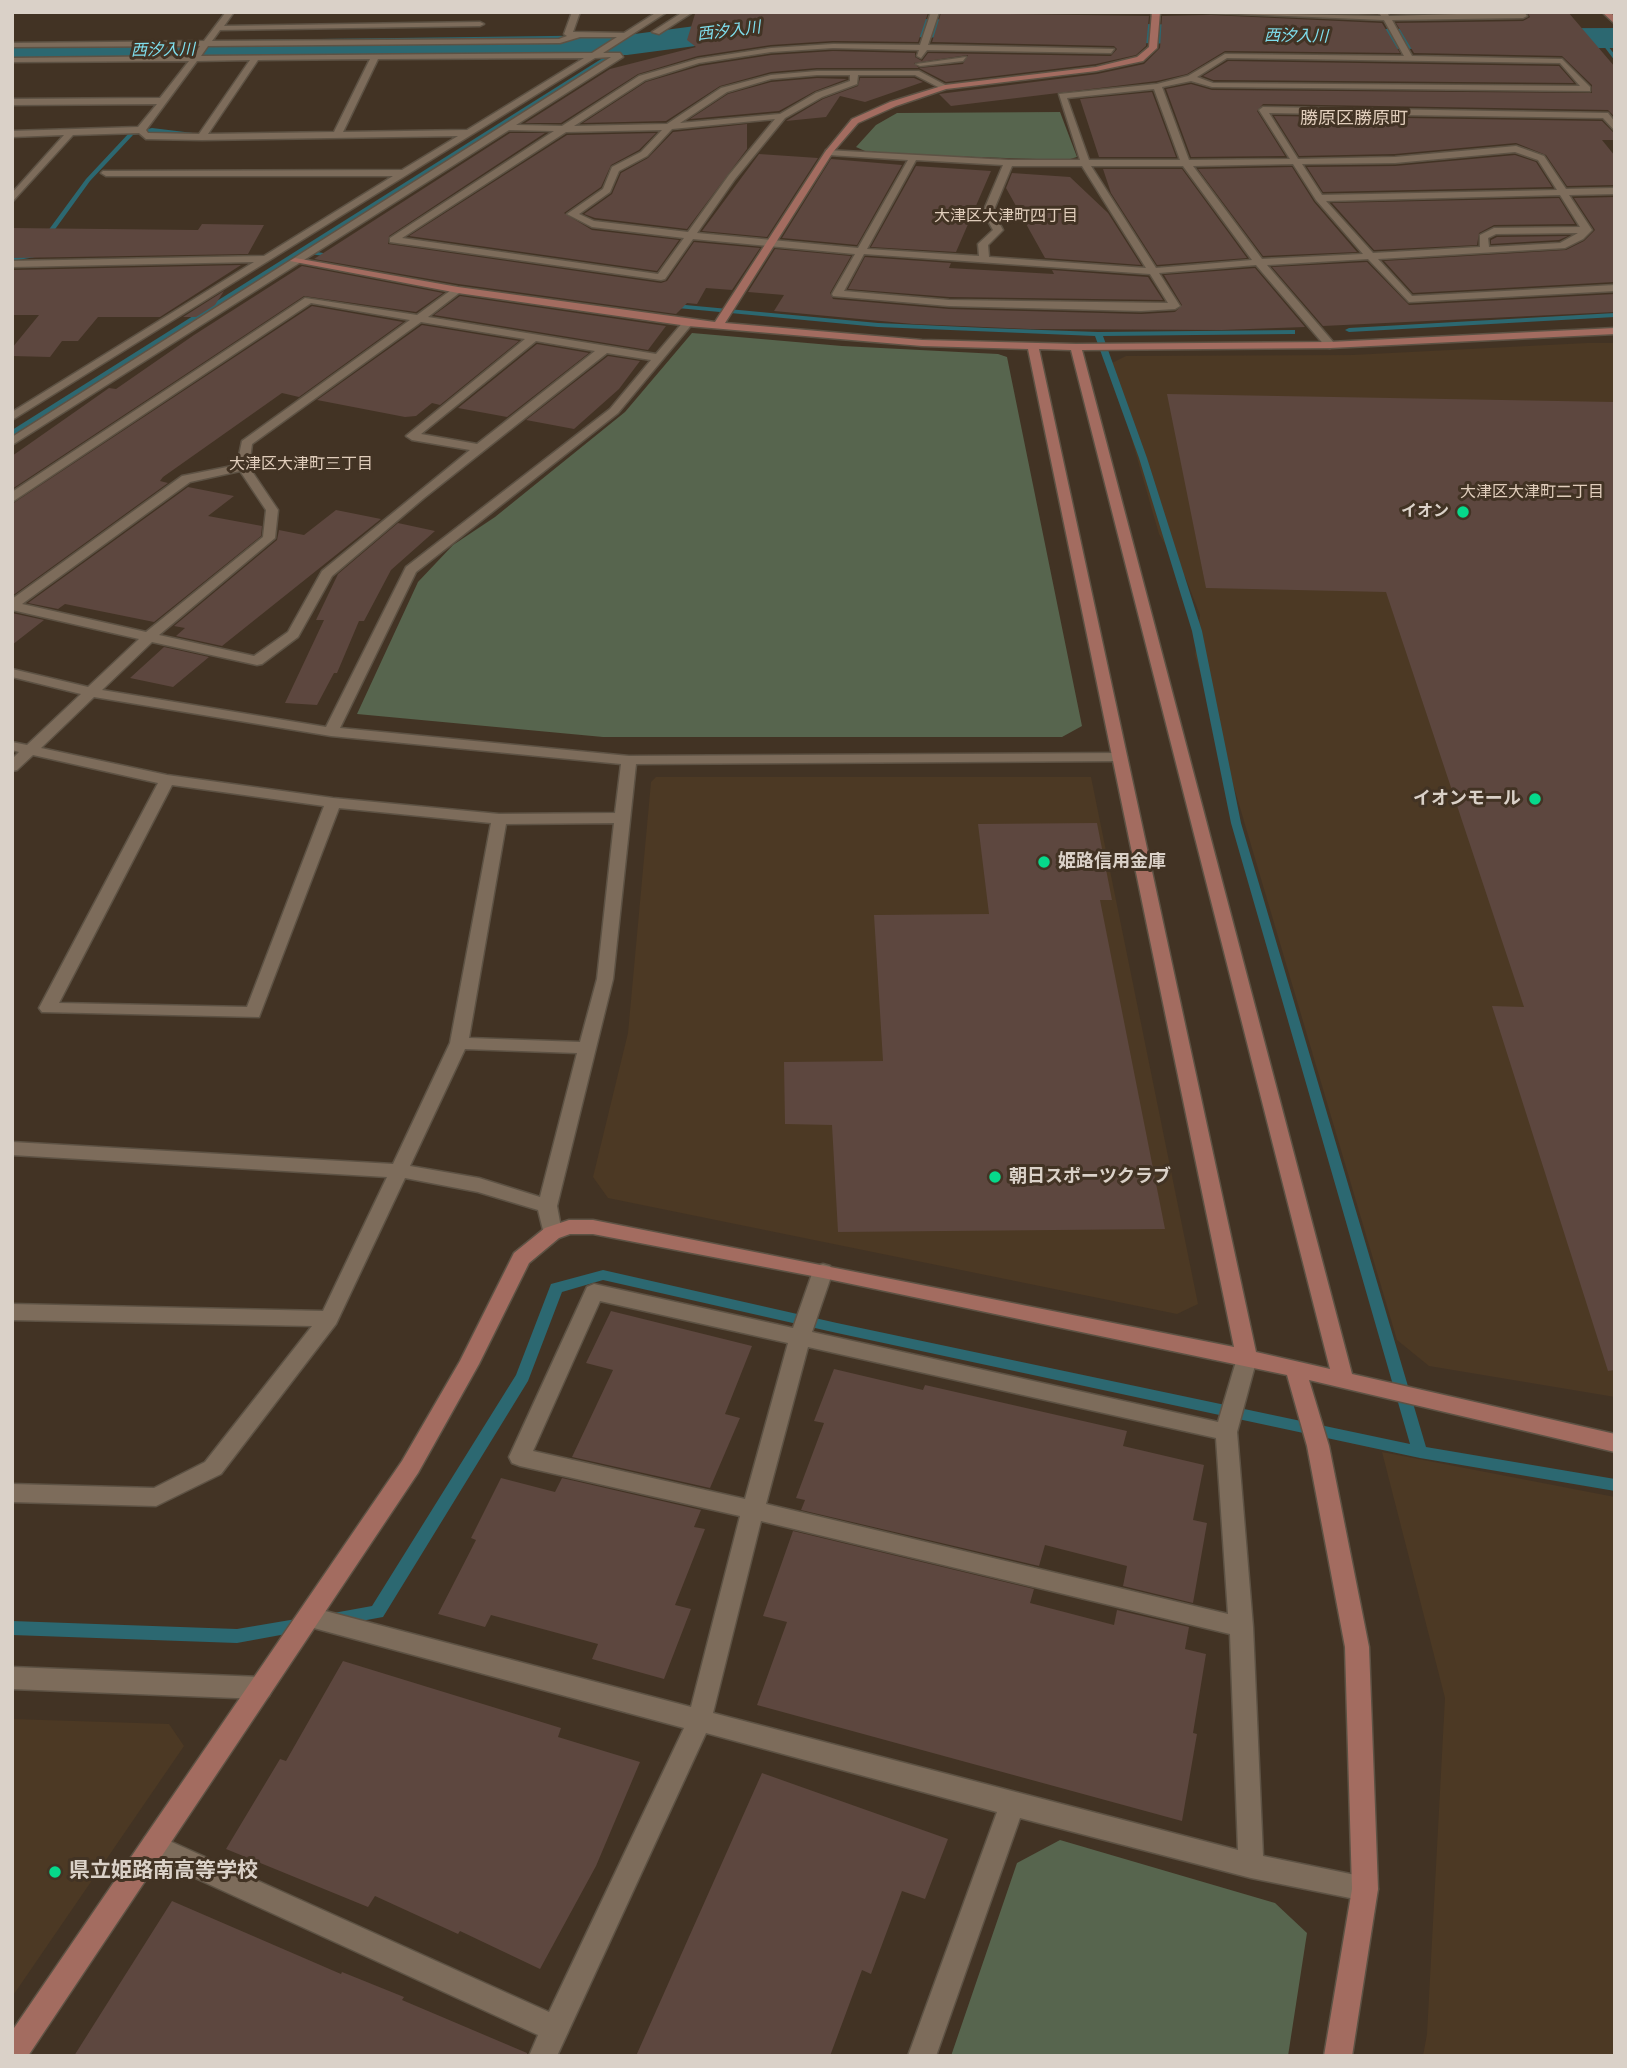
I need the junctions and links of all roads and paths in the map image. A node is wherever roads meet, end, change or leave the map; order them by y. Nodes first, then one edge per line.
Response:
1 (230, 12) edge
2 (387, 12) edge
3 (484, 12) edge
4 (576, 12) edge
5 (644, 12) edge
6 (663, 12) edge
7 (689, 12) edge
8 (1156, 12) edge
9 (1194, 12) edge
10 (1520, 12) edge
11 (1606, 12) edge
12 (1385, 15) edge
13 (934, 16) edge
14 (1615, 22) edge
15 (480, 24) junction
16 (380, 25) junction
17 (218, 27) junction
18 (656, 32) dead end
19 (568, 34) junction
20 (580, 34) junction
21 (610, 34) junction
22 (628, 35) junction
23 (207, 45) junction
24 (12, 46) edge
25 (923, 48) junction
26 (1111, 51) dead end
27 (1018, 52) junction
28 (376, 56) junction
29 (592, 56) junction
30 (256, 57) junction
31 (196, 59) junction
32 (1410, 59) junction
33 (12, 60) edge
34 (918, 68) junction
35 (854, 73) junction
36 (1192, 78) junction
37 (1157, 86) junction
38 (945, 87) junction
39 (1432, 88) junction
40 (163, 101) junction
41 (12, 102) edge
42 (1445, 112) junction
43 (782, 116) junction
44 (483, 124) junction
45 (506, 127) junction
46 (669, 127) junction
47 (1615, 128) edge
48 (561, 129) junction
49 (71, 132) junction
50 (143, 133) junction
51 (467, 133) junction
52 (12, 134) edge
53 (337, 136) junction
54 (202, 137) junction
55 (829, 152) junction
56 (914, 158) junction
57 (1295, 162) junction
58 (1009, 163) junction
59 (1085, 163) junction
60 (1186, 163) junction
61 (106, 173) dead end
62 (403, 173) junction
63 (1615, 191) edge
64 (1564, 192) junction
65 (1319, 198) junction
66 (12, 199) edge
67 (1587, 230) junction
68 (689, 237) junction
69 (772, 245) junction
70 (1485, 250) junction
71 (862, 252) junction
72 (1370, 257) junction
73 (266, 259) junction
74 (295, 261) junction
75 (985, 261) junction
76 (1259, 262) junction
77 (12, 264) edge
78 (1151, 271) junction
79 (1615, 288) edge
80 (458, 290) junction
81 (417, 319) junction
82 (688, 323) junction
83 (718, 326) junction
84 (1615, 331) edge
85 (533, 338) junction
86 (1330, 345) junction
87 (1033, 346) junction
88 (1076, 347) junction
89 (603, 350) junction
90 (659, 358) junction
91 (12, 418) edge
92 (12, 442) edge
93 (479, 448) junction
94 (243, 467) junction
95 (12, 498) edge
96 (12, 606) edge
97 (151, 635) junction
98 (12, 673) edge
99 (90, 692) junction
100 (331, 732) junction
101 (20, 748) edge
102 (1120, 757) junction
103 (629, 760) junction
104 (12, 767) edge
105 (167, 780) junction
106 (333, 803) junction
107 (622, 818) junction
108 (499, 819) junction
109 (460, 1043) junction
110 (586, 1048) junction
111 (12, 1148) edge
112 (400, 1171) junction
113 (547, 1206) junction
114 (552, 1233) junction
115 (823, 1271) junction
116 (12, 1312) edge
117 (329, 1319) junction
118 (800, 1338) junction
119 (1247, 1358) junction
120 (1296, 1371) junction
121 (1343, 1381) junction
122 (1226, 1432) junction
123 (1615, 1443) edge
124 (12, 1493) edge
125 (753, 1510) junction
126 (310, 1617) junction
127 (1241, 1627) junction
128 (12, 1678) edge
129 (261, 1688) junction
130 (699, 1722) junction
131 (1012, 1804) junction
132 (154, 1846) junction
133 (1251, 1866) junction
134 (1364, 1889) junction
135 (555, 2029) junction
136 (12, 2055) edge
137 (543, 2056) edge
138 (922, 2056) edge
139 (1338, 2056) edge

1 - 17 street
2 - 16 street
3 - 15 street
4 - 19 street
5 - 21 street
6 - 22 street
7 - 18 street
8 - 38 street
9 - 12 street
10 - 12 street
11 - 14 street
12 - 32 street
13 - 25 street
15 - 16 street
15 - 19 street
16 - 17 street
17 - 23 street
19 - 20 street
20 - 21 street
20 - 23 street
21 - 22 street
22 - 29 street
23 - 24 street
23 - 31 street
25 - 27 street
25 - 34 street
25 - 48 street
26 - 27 street
27 - 34 street
28 - 29 street
28 - 30 street
28 - 53 street
29 - 44 street
29 - 45 street
30 - 31 street
30 - 54 street
31 - 33 street
31 - 40 street
32 - 36 street
32 - 39 street
34 - 35 street
34 - 38 street
35 - 43 street
35 - 46 street
36 - 37 street
36 - 39 street
37 - 59 street
37 - 60 street
38 - 55 street
39 - 42 street
40 - 41 street
40 - 50 street
42 - 47 street
42 - 57 street
43 - 46 street
43 - 68 street
44 - 45 street
44 - 51 street
45 - 48 street
45 - 74 street
46 - 48 street
46 - 68 street
48 - 68 street
49 - 50 street
49 - 52 street
49 - 66 street
50 - 54 street
51 - 53 street
51 - 62 street
53 - 54 street
55 - 56 street
55 - 69 street
56 - 58 street
56 - 71 street
57 - 60 street
57 - 64 street
57 - 65 street
58 - 59 street
58 - 75 street
59 - 60 street
59 - 78 street
60 - 76 street
61 - 62 street
62 - 73 street
63 - 64 street
64 - 65 street
64 - 67 street
65 - 72 street
67 - 70 street
67 - 70 street
68 - 69 street
69 - 71 street
69 - 83 street
70 - 72 street
71 - 75 street
71 - 78 street
72 - 76 street
72 - 79 street
73 - 74 street
73 - 77 street
73 - 91 street
74 - 80 street
74 - 92 street
75 - 78 street
76 - 78 street
76 - 86 street
80 - 81 street
80 - 82 street
81 - 85 street
81 - 94 street
81 - 95 street
82 - 83 street
82 - 90 street
83 - 87 street
84 - 86 street
85 - 89 street
85 - 93 street
86 - 88 street
87 - 88 street
87 - 102 street
88 - 121 street
89 - 90 street
89 - 93 street
90 - 100 street
93 - 97 street
94 - 96 street
94 - 97 street
96 - 97 street
97 - 99 street
98 - 99 street
99 - 100 street
99 - 101 street
100 - 103 street
101 - 104 street
101 - 105 street
102 - 103 street
102 - 119 street
103 - 107 street
105 - 106 street
105 - 106 street
106 - 108 street
107 - 108 street
107 - 110 street
108 - 109 street
109 - 110 street
109 - 112 street
110 - 113 street
111 - 112 street
112 - 113 street
112 - 117 street
113 - 114 street
114 - 115 street
114 - 126 street
115 - 118 street
115 - 119 street
116 - 117 street
117 - 124 street
118 - 122 street
118 - 125 street
118 - 125 street
119 - 120 street
119 - 122 street
120 - 121 street
120 - 134 street
121 - 123 street
122 - 127 street
125 - 127 street
125 - 130 street
126 - 129 street
126 - 130 street
127 - 133 street
128 - 129 street
129 - 132 street
130 - 131 street
130 - 135 street
131 - 133 street
131 - 138 street
132 - 135 street
132 - 136 street
133 - 134 street
134 - 139 street
135 - 137 street

